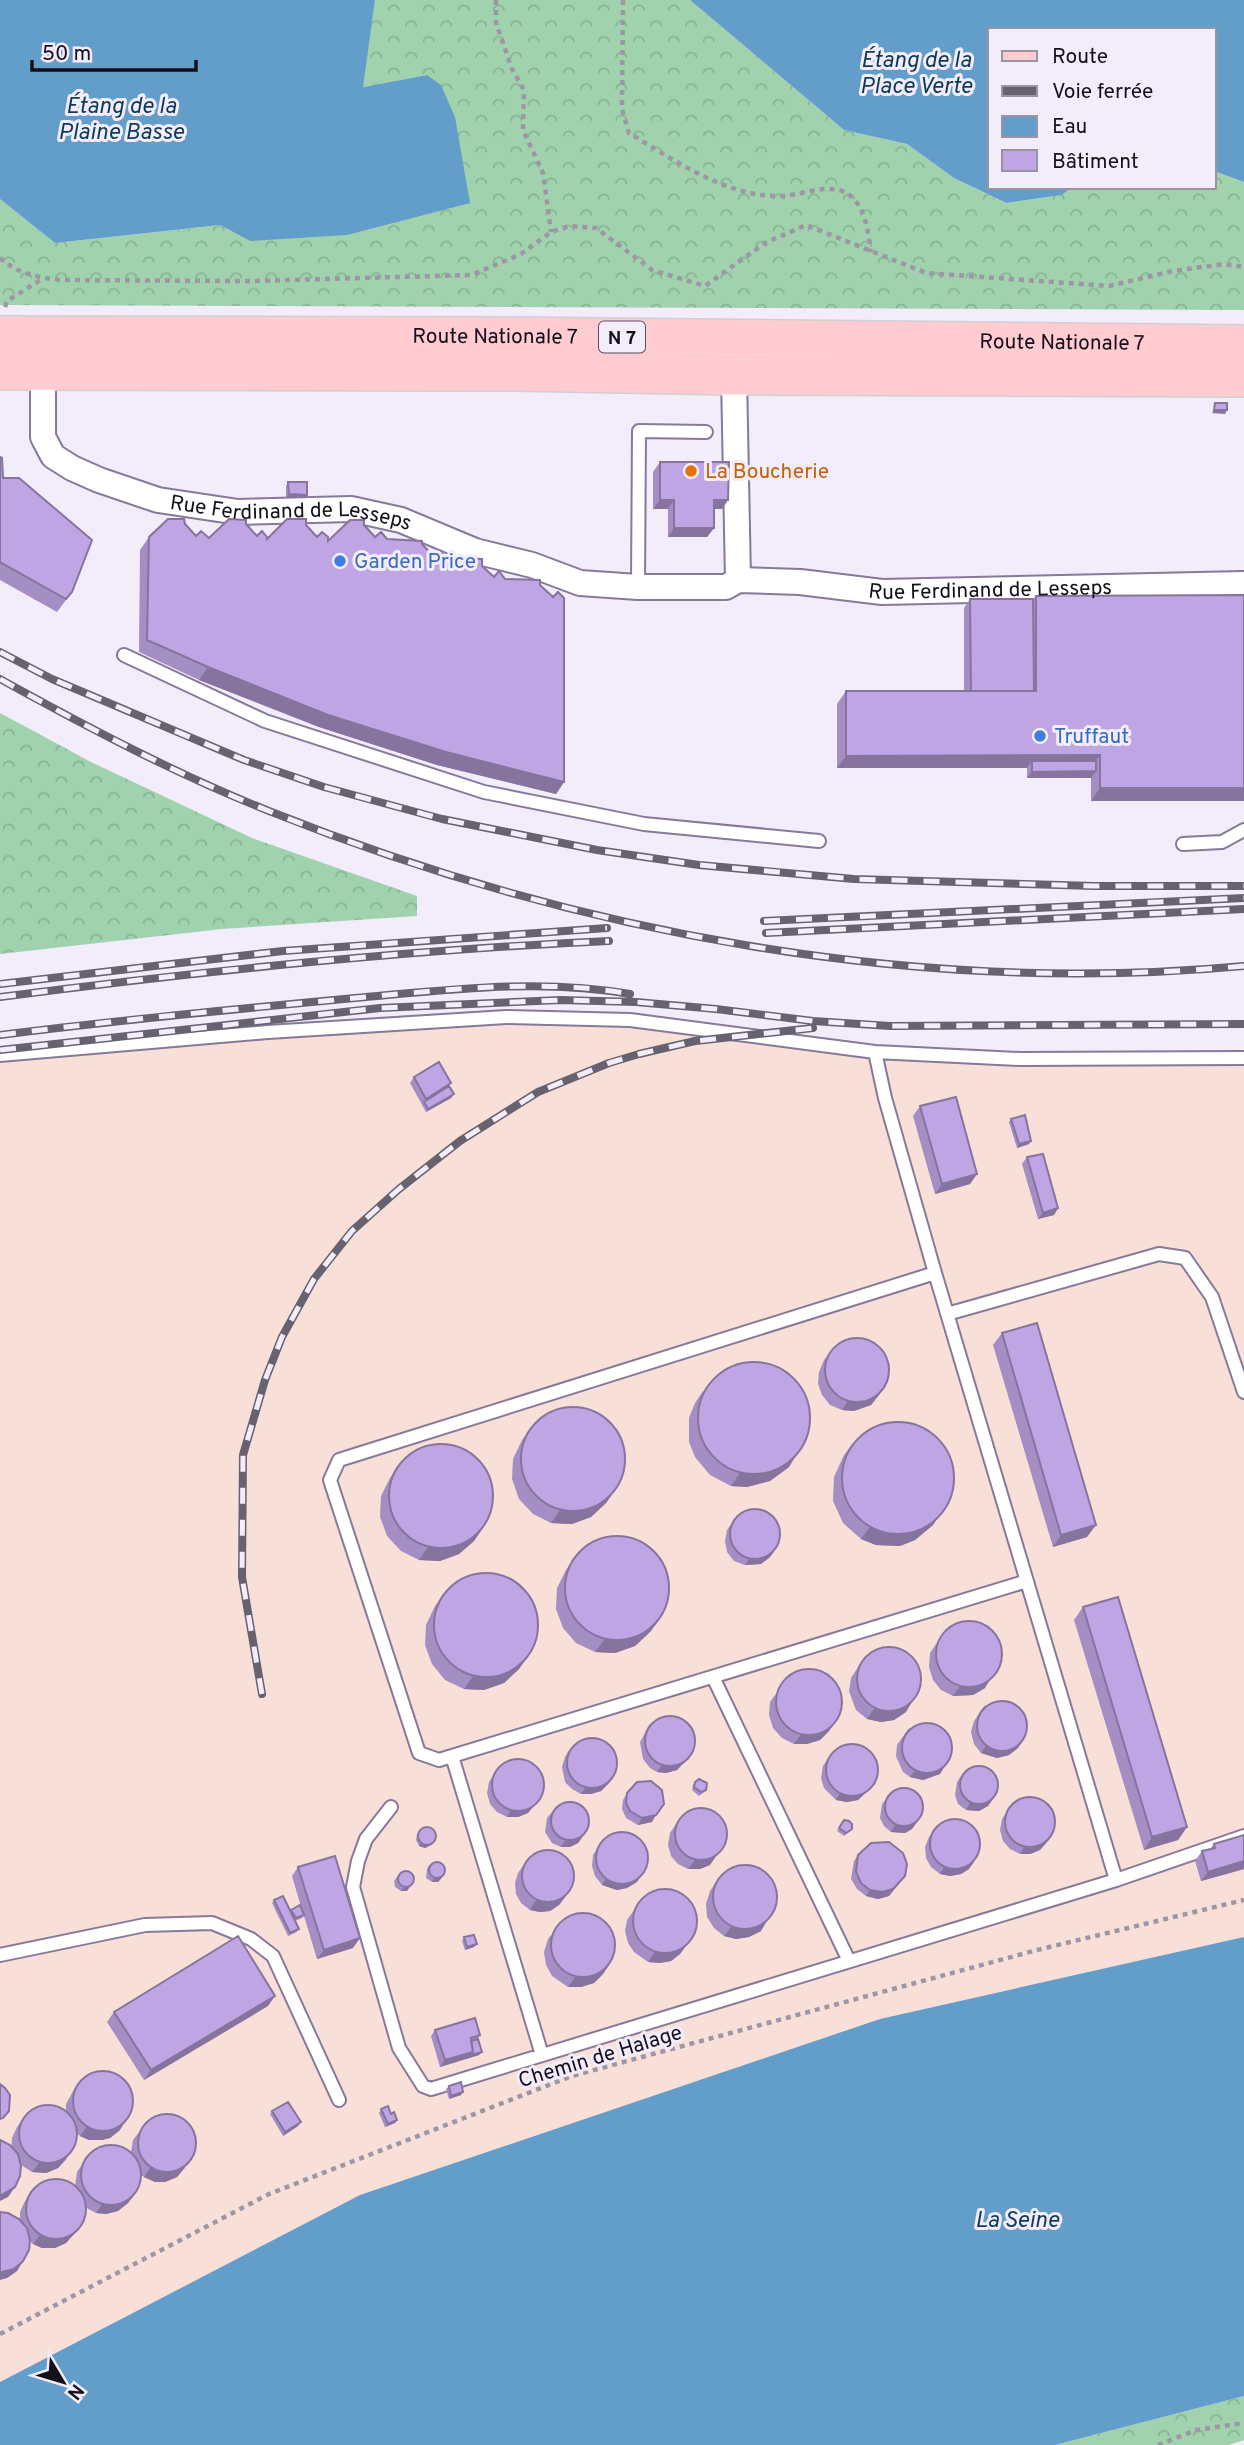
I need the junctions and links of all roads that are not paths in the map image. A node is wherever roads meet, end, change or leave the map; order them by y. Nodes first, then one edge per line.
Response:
1 (1, 326) edge
2 (1244, 344) edge
3 (0, 371) edge
4 (43, 371) junction
5 (734, 376) junction
6 (1244, 378) edge
7 (706, 432) dead end
8 (738, 579) junction
9 (1244, 584) edge
10 (638, 587) junction
11 (124, 655) dead end
12 (1244, 830) edge
13 (819, 841) dead end
14 (1183, 844) dead end
15 (875, 1052) junction
16 (0, 1055) edge
17 (1244, 1058) edge
18 (935, 1273) junction
19 (947, 1314) junction
20 (1244, 1392) edge
21 (1027, 1581) junction
22 (713, 1677) junction
23 (452, 1756) junction
24 (391, 1807) dead end
25 (1244, 1836) edge
26 (1116, 1880) junction
27 (0, 1955) edge
28 (849, 1961) junction
29 (542, 2055) junction
30 (339, 2100) dead end

1 - 2 main road, Route Nationale 7 / N 7
3 - 4 main road, Route Nationale 7 / N 7
4 - 5 main road, Route Nationale 7 / N 7
4 - 10 street, Rue Ferdinand de Lesseps
5 - 6 main road, Route Nationale 7 / N 7
5 - 8 street
7 - 10 lane
8 - 9 street, Rue Ferdinand de Lesseps
8 - 10 street, Rue Ferdinand de Lesseps
11 - 13 lane
12 - 14 lane
15 - 16 lane
15 - 17 lane
15 - 18 lane
18 - 19 lane
18 - 23 lane
19 - 20 lane
19 - 21 lane
21 - 22 lane
21 - 26 lane
22 - 23 lane
22 - 28 lane
23 - 29 lane
24 - 29 lane
25 - 26 lane
26 - 28 lane
27 - 30 lane
28 - 29 lane

